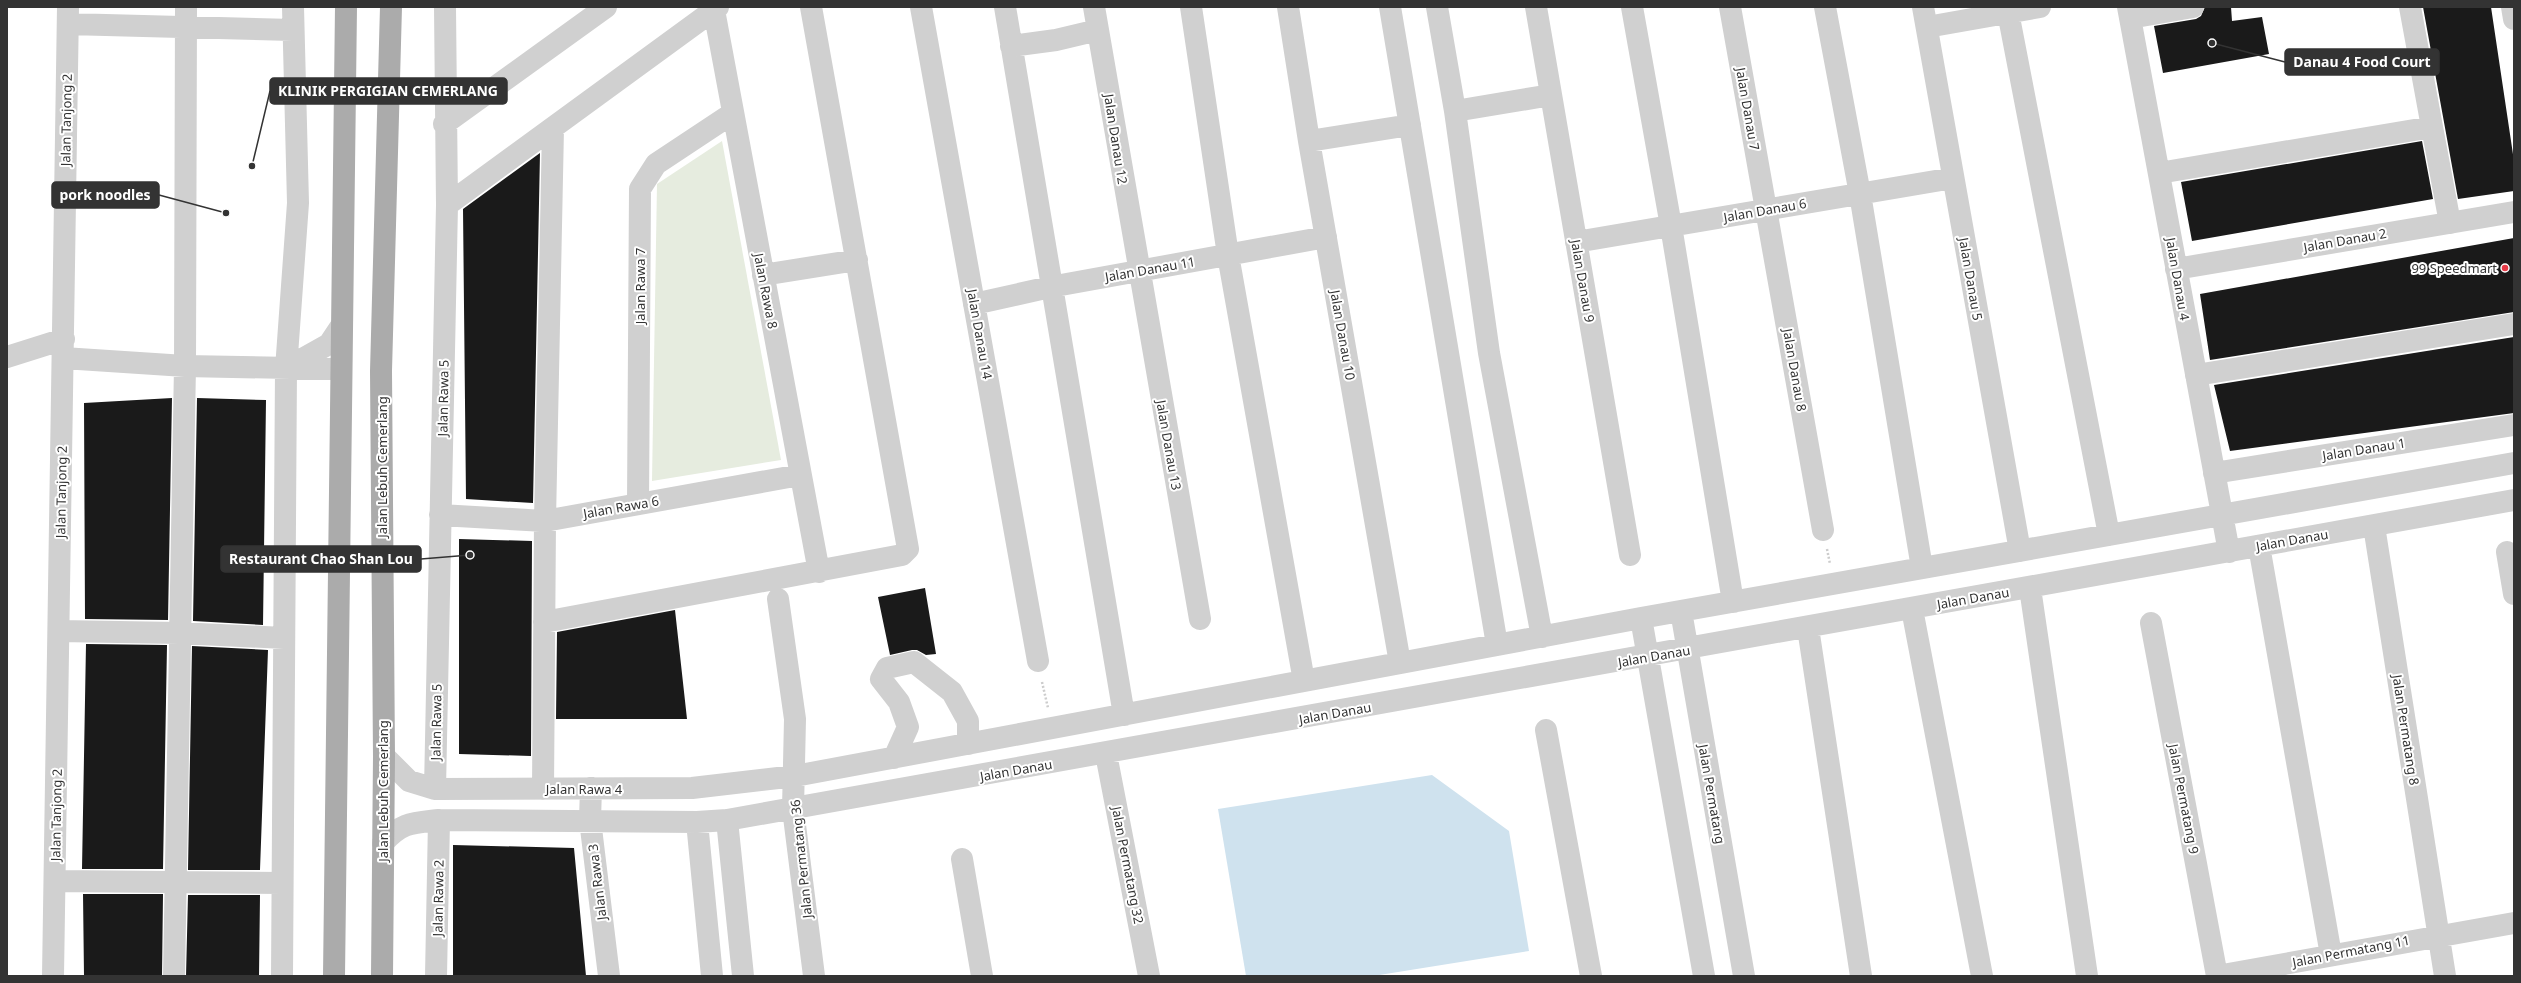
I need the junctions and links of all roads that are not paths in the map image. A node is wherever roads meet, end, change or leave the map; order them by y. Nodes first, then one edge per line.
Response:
1 (293, 7) edge
2 (346, 7) edge
3 (391, 7) edge
4 (445, 7) edge
5 (606, 7) edge
6 (811, 7) edge
7 (921, 7) edge
8 (1005, 7) edge
9 (1094, 7) edge
10 (1191, 7) edge
11 (1288, 7) edge
12 (1390, 7) edge
13 (1437, 7) edge
14 (1536, 7) edge
15 (1632, 7) edge
16 (1730, 7) edge
17 (1825, 7) edge
18 (2040, 7) edge
19 (2193, 7) edge
20 (2410, 7) edge
21 (2512, 7) edge
22 (716, 9) edge
23 (2008, 10) edge
24 (2129, 12) edge
25 (68, 16) edge
26 (186, 17) edge
27 (1925, 17) edge
28 (2514, 19) edge
29 (293, 30) junction
30 (1098, 30) junction
31 (1011, 46) junction
32 (1551, 95) junction
33 (1455, 111) junction
34 (733, 113) junction
35 (444, 124) junction
36 (1410, 125) junction
37 (2432, 127) junction
38 (553, 128) junction
39 (1309, 141) junction
40 (2159, 173) junction
41 (1953, 178) junction
42 (1860, 194) junction
43 (447, 205) junction
44 (1767, 210) junction
45 (2514, 212) edge
46 (2450, 223) junction
47 (1671, 226) junction
48 (1326, 237) junction
49 (1576, 242) junction
50 (1228, 255) junction
51 (857, 260) junction
52 (2176, 269) junction
53 (1138, 271) junction
54 (763, 276) junction
55 (1050, 287) junction
56 (974, 304) junction
57 (2514, 324) edge
58 (341, 326) junction
59 (64, 349) junction
60 (7, 357) edge
61 (185, 366) junction
62 (286, 369) junction
63 (340, 369) junction
64 (2196, 375) junction
65 (2514, 425) edge
66 (2514, 463) edge
67 (2214, 473) junction
68 (800, 474) junction
69 (2514, 500) edge
70 (638, 504) junction
71 (440, 515) junction
72 (2222, 515) junction
73 (545, 521) junction
74 (2374, 526) junction
75 (1823, 530) road end
76 (2108, 535) junction
77 (2259, 546) junction
78 (2020, 551) junction
79 (2229, 552) junction
80 (2507, 552) dead end
81 (1630, 555) dead end
82 (1922, 568) junction
83 (819, 572) junction
84 (2030, 588) junction
85 (2514, 594) edge
86 (778, 599) dead end
87 (1733, 602) junction
88 (1912, 609) junction
89 (1680, 611) junction
90 (1641, 618) junction
91 (1200, 619) dead end
92 (544, 622) junction
93 (2151, 623) dead end
94 (1808, 628) junction
95 (59, 631) junction
96 (179, 633) junction
97 (1542, 637) junction
98 (284, 638) junction
99 (1498, 645) junction
100 (1687, 650) junction
101 (1648, 657) junction
102 (1038, 661) road end
103 (1400, 663) junction
104 (1304, 681) junction
105 (1124, 715) junction
106 (1546, 730) dead end
107 (968, 744) junction
108 (1106, 754) junction
109 (384, 756) junction
110 (894, 758) junction
111 (795, 776) junction
112 (591, 788) junction
113 (435, 789) junction
114 (543, 789) junction
115 (793, 809) junction
116 (439, 820) junction
117 (590, 820) junction
118 (727, 820) junction
119 (697, 822) junction
120 (383, 843) junction
121 (962, 859) dead end
122 (174, 881) junction
123 (55, 882) junction
124 (282, 883) junction
125 (2514, 923) edge
126 (2438, 935) junction
127 (2331, 955) junction
128 (53, 976) edge
129 (174, 976) edge
130 (282, 976) edge
131 (334, 976) edge
132 (382, 976) edge
133 (436, 976) edge
134 (609, 976) edge
135 (712, 976) edge
136 (744, 976) edge
137 (814, 976) edge
138 (982, 976) edge
139 (1149, 976) edge
140 (1590, 976) edge
141 (1704, 976) edge
142 (1744, 976) edge
143 (1861, 976) edge
144 (1982, 976) edge
145 (2087, 976) edge
146 (2217, 976) edge
147 (2445, 976) edge

1 - 29 street
2 - 58 main road
3 - 109 main road, Jalan Lebuh Cemerlang
4 - 35 street, Jalan Rawa 5
5 - 35 street
6 - 51 street
7 - 56 street, Jalan Danau 14
8 - 31 street
9 - 30 street, Jalan Danau 12
10 - 50 street
11 - 39 street, Jalan Danau 10
12 - 36 street
13 - 33 street
14 - 32 street, Jalan Danau 9
15 - 47 street
16 - 44 street, Jalan Danau 7
17 - 42 street
18 - 23 street
19 - 24 street
20 - 37 street
21 - 28 street
22 - 34 street, Jalan Rawa 8
22 - 38 street
23 - 27 street
23 - 76 street
24 - 40 street, Jalan Danau 4
25 - 26 street
25 - 59 street, Jalan Tanjong 2
26 - 29 street
26 - 61 street
27 - 41 street, Jalan Danau 5
29 - 62 street
30 - 31 street
30 - 53 street, Jalan Danau 12
31 - 55 street
32 - 33 street
32 - 49 street, Jalan Danau 9
33 - 97 street
34 - 54 street, Jalan Rawa 8
34 - 70 street, Jalan Rawa 7
35 - 43 street, Jalan Rawa 5
36 - 39 street
36 - 99 street
37 - 40 street
37 - 46 street
38 - 43 street
38 - 73 street
39 - 48 street, Jalan Danau 10
40 - 52 street, Jalan Danau 4
41 - 42 street, Jalan Danau 6
41 - 78 street, Jalan Danau 5
42 - 44 street, Jalan Danau 6
42 - 82 street
43 - 71 street, Jalan Rawa 5
44 - 47 street, Jalan Danau 6
44 - 75 street, Jalan Danau 8
45 - 46 street, Jalan Danau 2
46 - 52 street, Jalan Danau 2
47 - 49 street, Jalan Danau 6
47 - 87 street
48 - 50 street, Jalan Danau 11
48 - 103 street, Jalan Danau 10
49 - 81 street, Jalan Danau 9
50 - 53 street, Jalan Danau 11
50 - 104 street
51 - 54 street
51 - 83 street
52 - 64 street, Jalan Danau 4
53 - 55 street, Jalan Danau 11
53 - 91 street, Jalan Danau 13
54 - 68 street, Jalan Rawa 8
55 - 56 street, Jalan Danau 11
55 - 105 street
56 - 102 street, Jalan Danau 14
57 - 64 street
58 - 62 street
58 - 63 main road
59 - 60 street
59 - 61 street
59 - 95 street, Jalan Tanjong 2
61 - 62 street
61 - 96 street
62 - 63 street
62 - 98 street
63 - 131 main road
64 - 67 street, Jalan Danau 4
65 - 67 street, Jalan Danau 1
66 - 72 street
67 - 72 street, Jalan Danau 4
68 - 70 street, Jalan Rawa 6
68 - 83 street, Jalan Rawa 8
69 - 74 street, Jalan Danau
70 - 73 street, Jalan Rawa 6
71 - 73 street, Jalan Rawa 6
71 - 113 street, Jalan Rawa 5
72 - 76 street
72 - 79 street, Jalan Danau 4
73 - 92 street
74 - 77 street, Jalan Danau
74 - 126 street, Jalan Permatang 8
76 - 78 street
77 - 79 street, Jalan Danau
77 - 127 street
78 - 82 street
79 - 84 street, Jalan Danau
80 - 85 street
82 - 87 street
83 - 92 street
84 - 88 street, Jalan Danau
84 - 145 street
86 - 111 street, Jalan Permatang 36
87 - 89 street
88 - 94 street, Jalan Danau
88 - 144 street
89 - 90 street
89 - 100 street, Jalan Permatang
90 - 97 street
90 - 101 street
92 - 114 street
93 - 146 street, Jalan Permatang 9
94 - 100 street, Jalan Danau
94 - 143 street
95 - 96 street
95 - 123 street, Jalan Tanjong 2
96 - 98 street
96 - 122 street
97 - 99 street
98 - 124 street
99 - 103 street
100 - 101 street, Jalan Danau
100 - 142 street, Jalan Permatang
101 - 108 street, Jalan Danau
101 - 141 street
103 - 104 street
104 - 105 street
105 - 107 street
106 - 140 street
107 - 110 street
107 - 110 street
108 - 115 street, Jalan Danau
108 - 139 street, Jalan Permatang 32
109 - 113 street, Jalan Rawa 4
109 - 120 main road, Jalan Lebuh Cemerlang
110 - 111 street
111 - 112 street, Jalan Rawa 4
111 - 115 street, Jalan Permatang 36
112 - 114 street, Jalan Rawa 4
112 - 117 street, Jalan Rawa 3
113 - 114 street, Jalan Rawa 4
115 - 118 street
115 - 137 street, Jalan Permatang 36
116 - 117 street
116 - 120 street
116 - 133 street, Jalan Rawa 2
117 - 119 street
117 - 134 street, Jalan Rawa 3
118 - 119 street
118 - 136 street
119 - 135 street
120 - 132 main road, Jalan Lebuh Cemerlang
121 - 138 street
122 - 123 street
122 - 124 street
122 - 129 street
123 - 128 street, Jalan Tanjong 2
124 - 130 street
125 - 126 street, Jalan Permatang 11
126 - 127 street, Jalan Permatang 11
126 - 147 street, Jalan Permatang 8
127 - 146 street, Jalan Permatang 11

